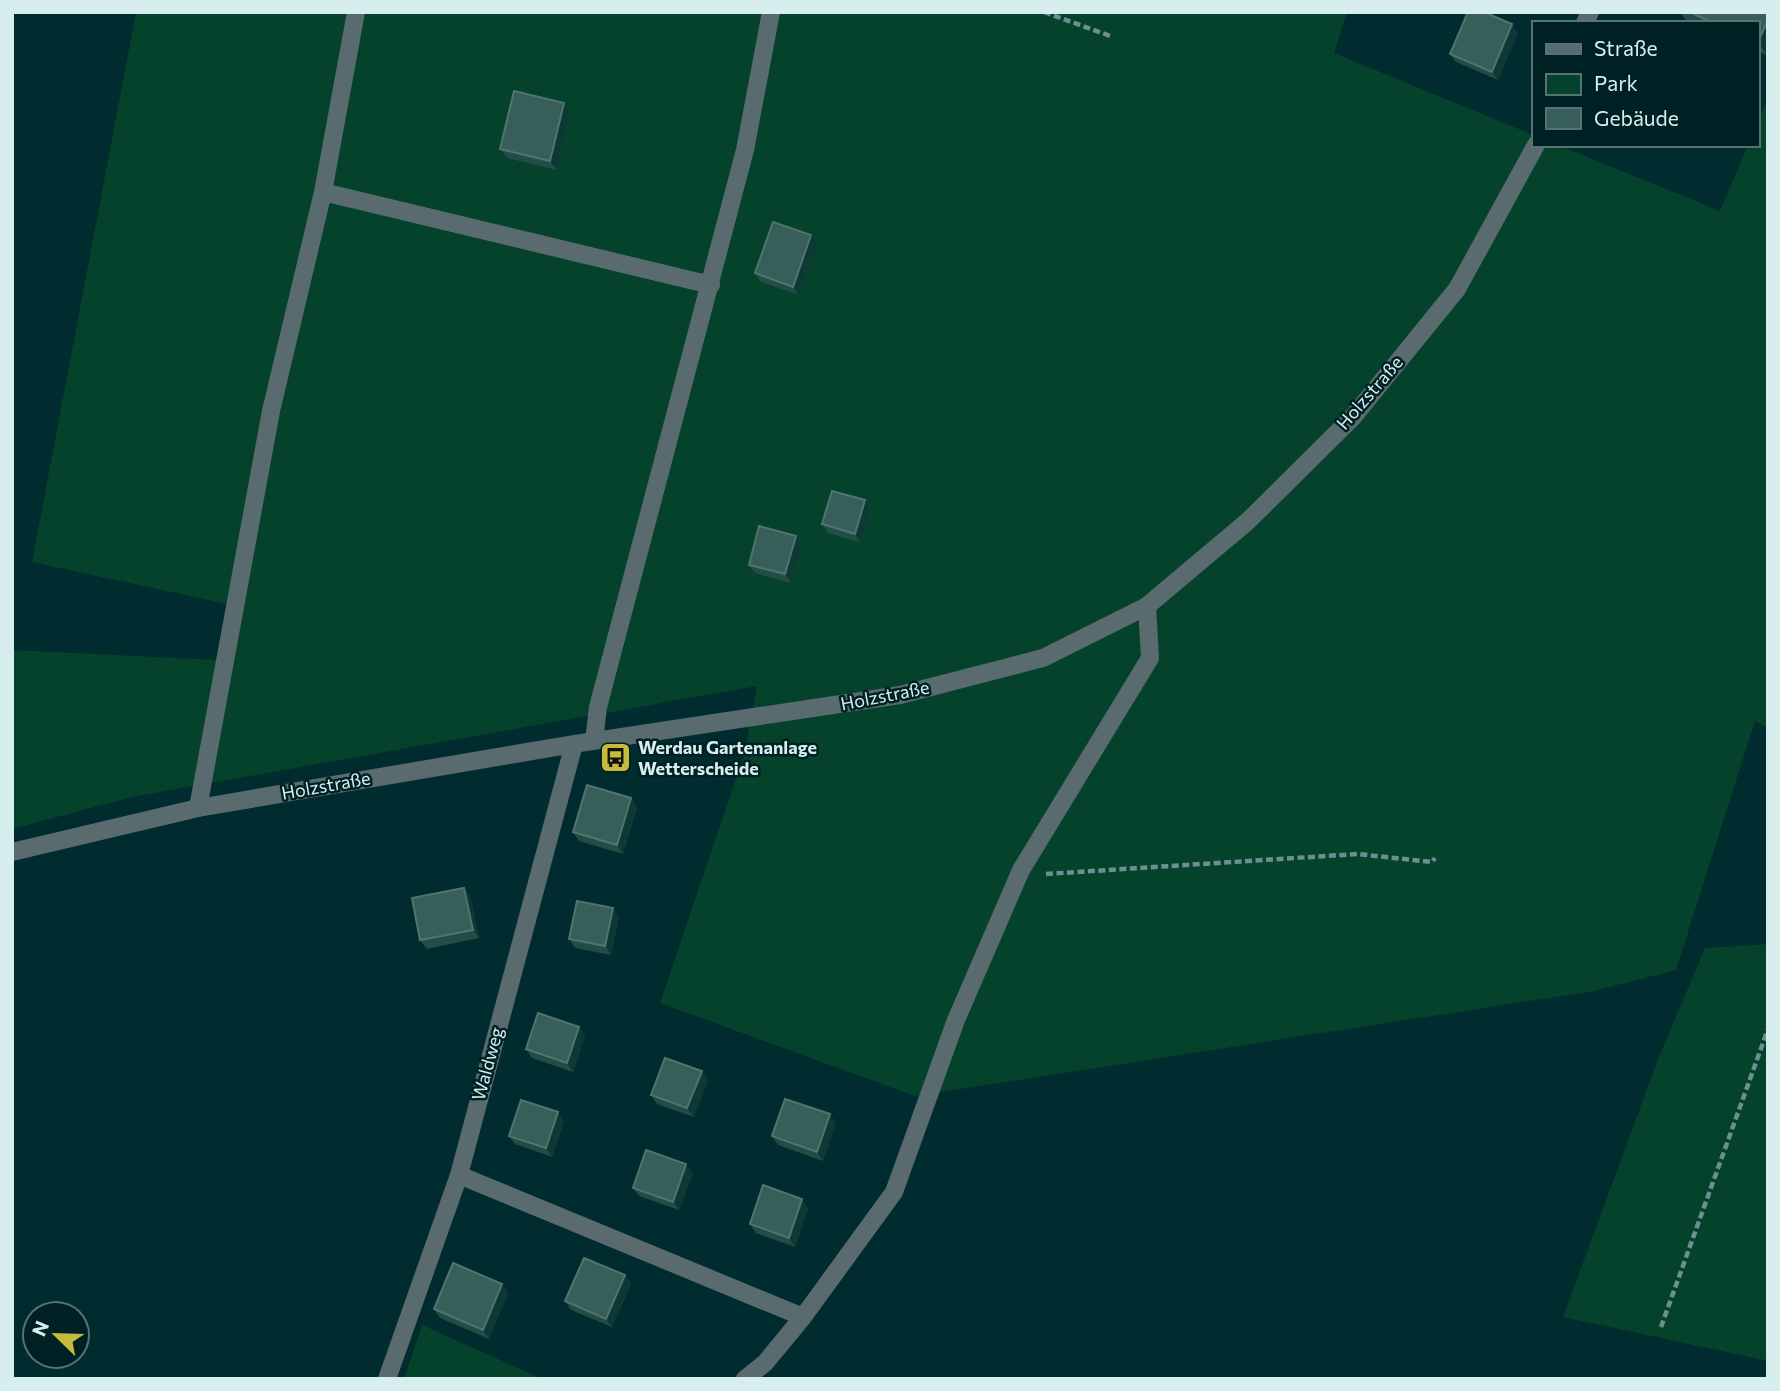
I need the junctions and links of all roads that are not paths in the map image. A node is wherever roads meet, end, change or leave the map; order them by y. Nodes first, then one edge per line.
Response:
1 (356, 12) edge
2 (771, 12) edge
3 (1535, 147) edge
4 (323, 192) junction
5 (710, 285) junction
6 (1147, 606) junction
7 (594, 741) junction
8 (574, 744) junction
9 (198, 808) junction
10 (12, 852) edge
11 (458, 1175) junction
12 (803, 1317) junction
13 (387, 1379) edge
14 (746, 1379) edge

1 - 4 street
2 - 5 street
3 - 6 street, Holzstraße
4 - 5 street
4 - 9 street
5 - 7 street
6 - 7 street, Holzstraße
6 - 12 street
7 - 8 street, Holzstraße
8 - 9 street, Holzstraße
8 - 11 street, Waldweg
9 - 10 street, Holzstraße
11 - 12 street
11 - 13 street, Waldweg
12 - 14 street

